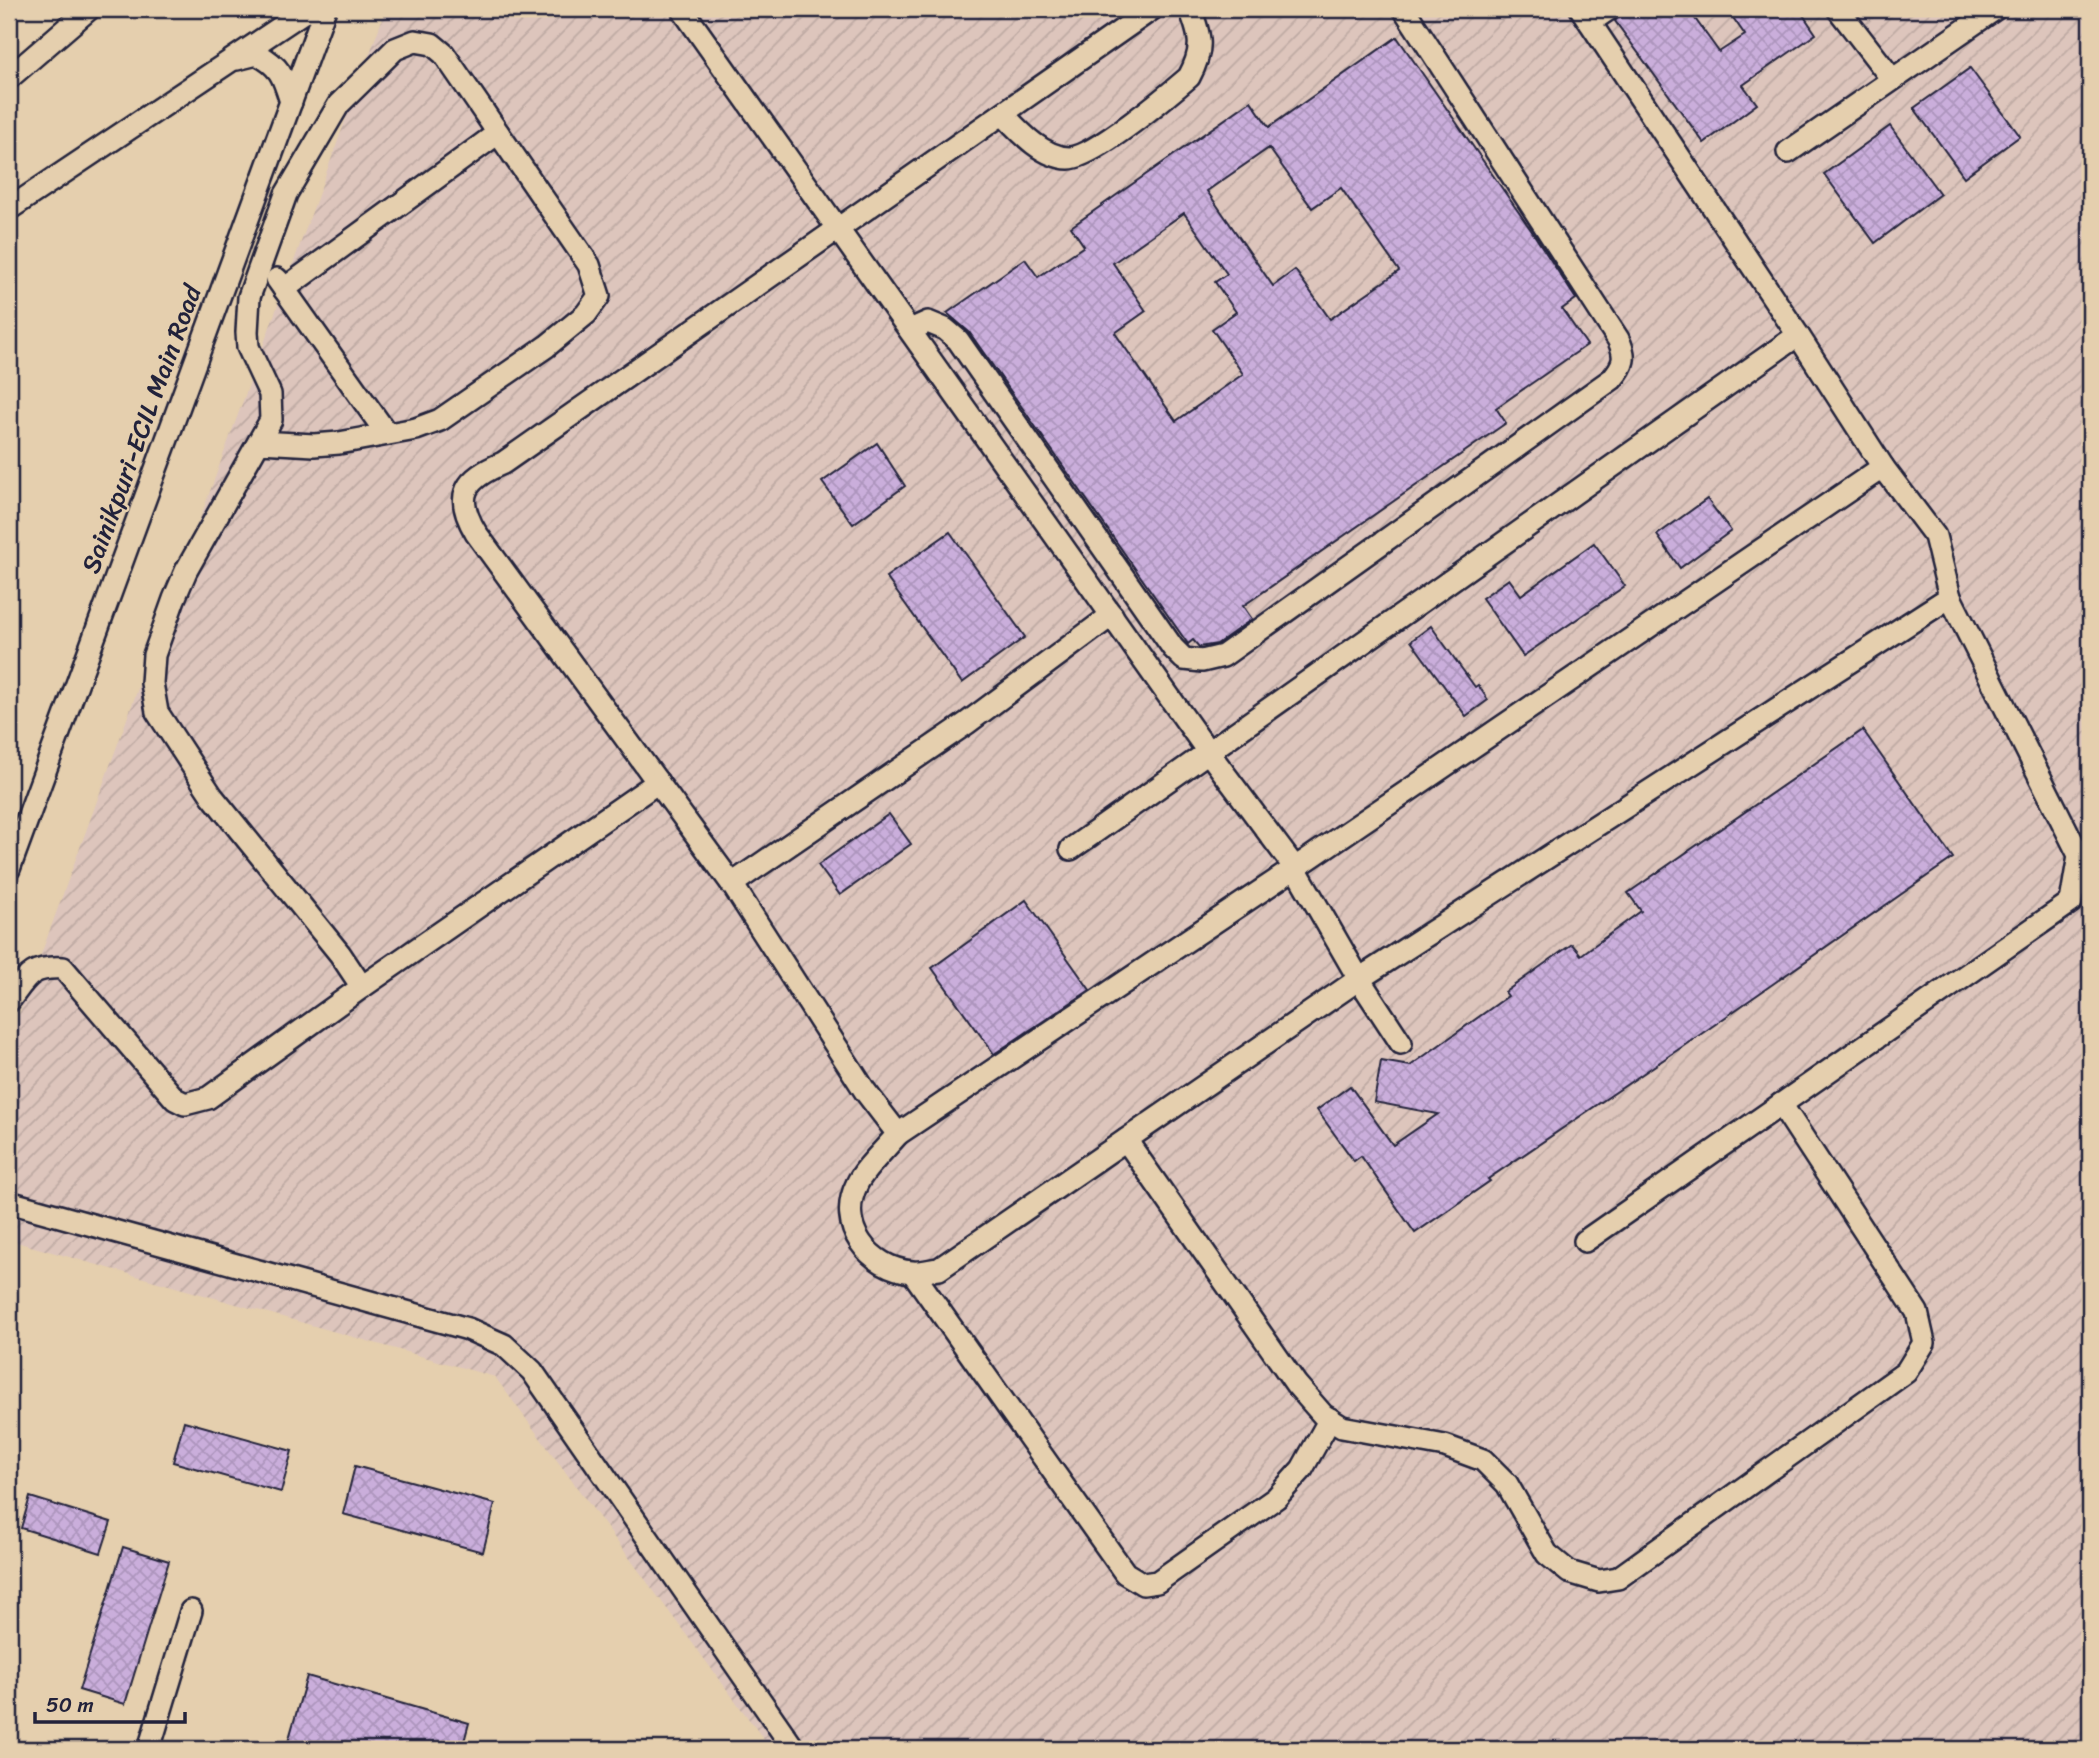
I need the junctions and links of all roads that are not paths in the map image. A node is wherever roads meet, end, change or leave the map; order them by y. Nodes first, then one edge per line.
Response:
1 (89, 9) edge
2 (308, 9) edge
3 (325, 9) edge
4 (682, 9) edge
5 (1152, 9) edge
6 (1190, 9) edge
7 (1404, 9) edge
8 (1609, 9) edge
9 (1838, 9) edge
10 (1995, 9) edge
11 (1585, 15) edge
12 (232, 60) junction
13 (9, 78) edge
14 (1892, 79) junction
15 (291, 102) junction
16 (1003, 114) junction
17 (498, 133) junction
18 (1788, 152) dead end
19 (9, 209) edge
20 (838, 229) junction
21 (263, 260) junction
22 (284, 289) junction
23 (909, 330) junction
24 (1798, 335) junction
25 (387, 434) junction
26 (260, 442) junction
27 (1884, 467) junction
28 (1950, 597) junction
29 (1112, 615) junction
30 (1209, 752) junction
31 (658, 782) junction
32 (1071, 849) dead end
33 (1295, 868) junction
34 (9, 869) edge
35 (732, 884) junction
36 (1359, 979) junction
37 (362, 988) junction
38 (9, 1001) edge
39 (1401, 1043) dead end
40 (1781, 1104) junction
41 (898, 1134) junction
42 (1126, 1140) junction
43 (9, 1202) edge
44 (1585, 1241) dead end
45 (913, 1273) junction
46 (1330, 1419) junction
47 (191, 1611) dead end
48 (149, 1749) edge
49 (794, 1749) edge

1 - 13 street
2 - 12 street
3 - 15 street, Sainikpuri-ECIL Main Road
4 - 20 street
5 - 16 street
6 - 16 street
7 - 23 street
8 - 11 street
9 - 14 street
10 - 14 street
11 - 24 street
12 - 15 street
12 - 19 street
14 - 18 street
15 - 34 street, Sainikpuri-ECIL Main Road
16 - 20 street
17 - 21 street
17 - 22 street
17 - 25 street
20 - 23 street
20 - 31 street
21 - 22 street
21 - 26 street
22 - 25 street
23 - 29 street
24 - 27 street
24 - 30 street
25 - 26 street
26 - 37 street
27 - 28 street
27 - 33 street
28 - 36 street
28 - 40 street
29 - 30 street
29 - 35 street
30 - 32 street
30 - 33 street
31 - 35 street
31 - 37 street
33 - 36 street
33 - 41 street
35 - 41 street
36 - 39 street
36 - 42 street
37 - 38 street
40 - 44 street
40 - 46 street
41 - 45 street
42 - 45 street
42 - 46 street
43 - 49 street
45 - 46 street
47 - 48 street

